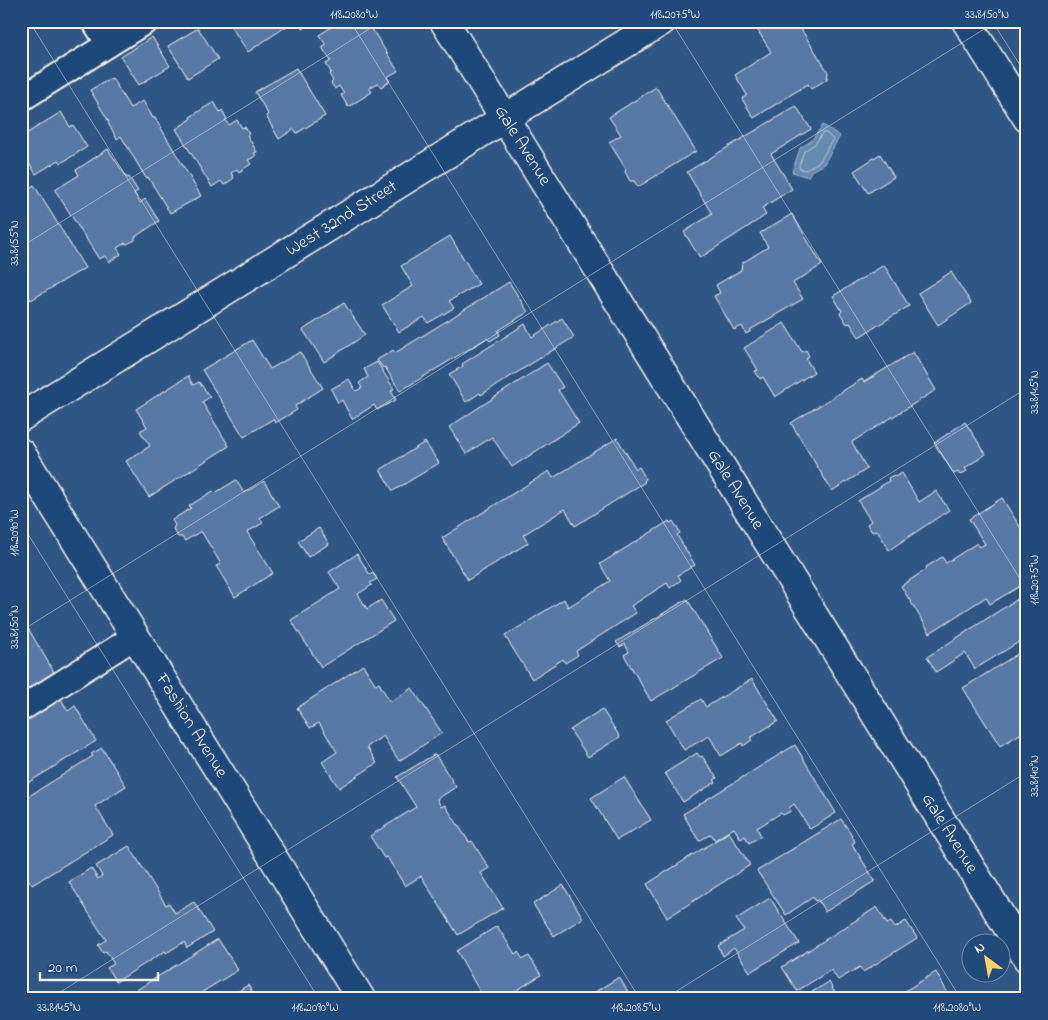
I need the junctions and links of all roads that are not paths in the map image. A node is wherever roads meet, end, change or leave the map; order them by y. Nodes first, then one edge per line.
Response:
1 (94, 21) edge
2 (146, 21) edge
3 (444, 21) edge
4 (662, 21) edge
5 (966, 21) edge
6 (109, 44) junction
7 (21, 99) edge
8 (505, 118) junction
9 (1027, 118) edge
10 (21, 418) edge
11 (21, 453) edge
12 (136, 636) junction
13 (21, 709) edge
14 (1027, 958) edge
15 (361, 999) edge

1 - 6 lane
2 - 6 lane
3 - 8 main road, Gale Avenue
4 - 8 main road, West 32nd Street
5 - 9 main road
6 - 7 lane
8 - 10 main road, West 32nd Street
8 - 14 main road, Gale Avenue
11 - 12 main road, Fashion Avenue
12 - 13 lane
12 - 15 main road, Fashion Avenue

